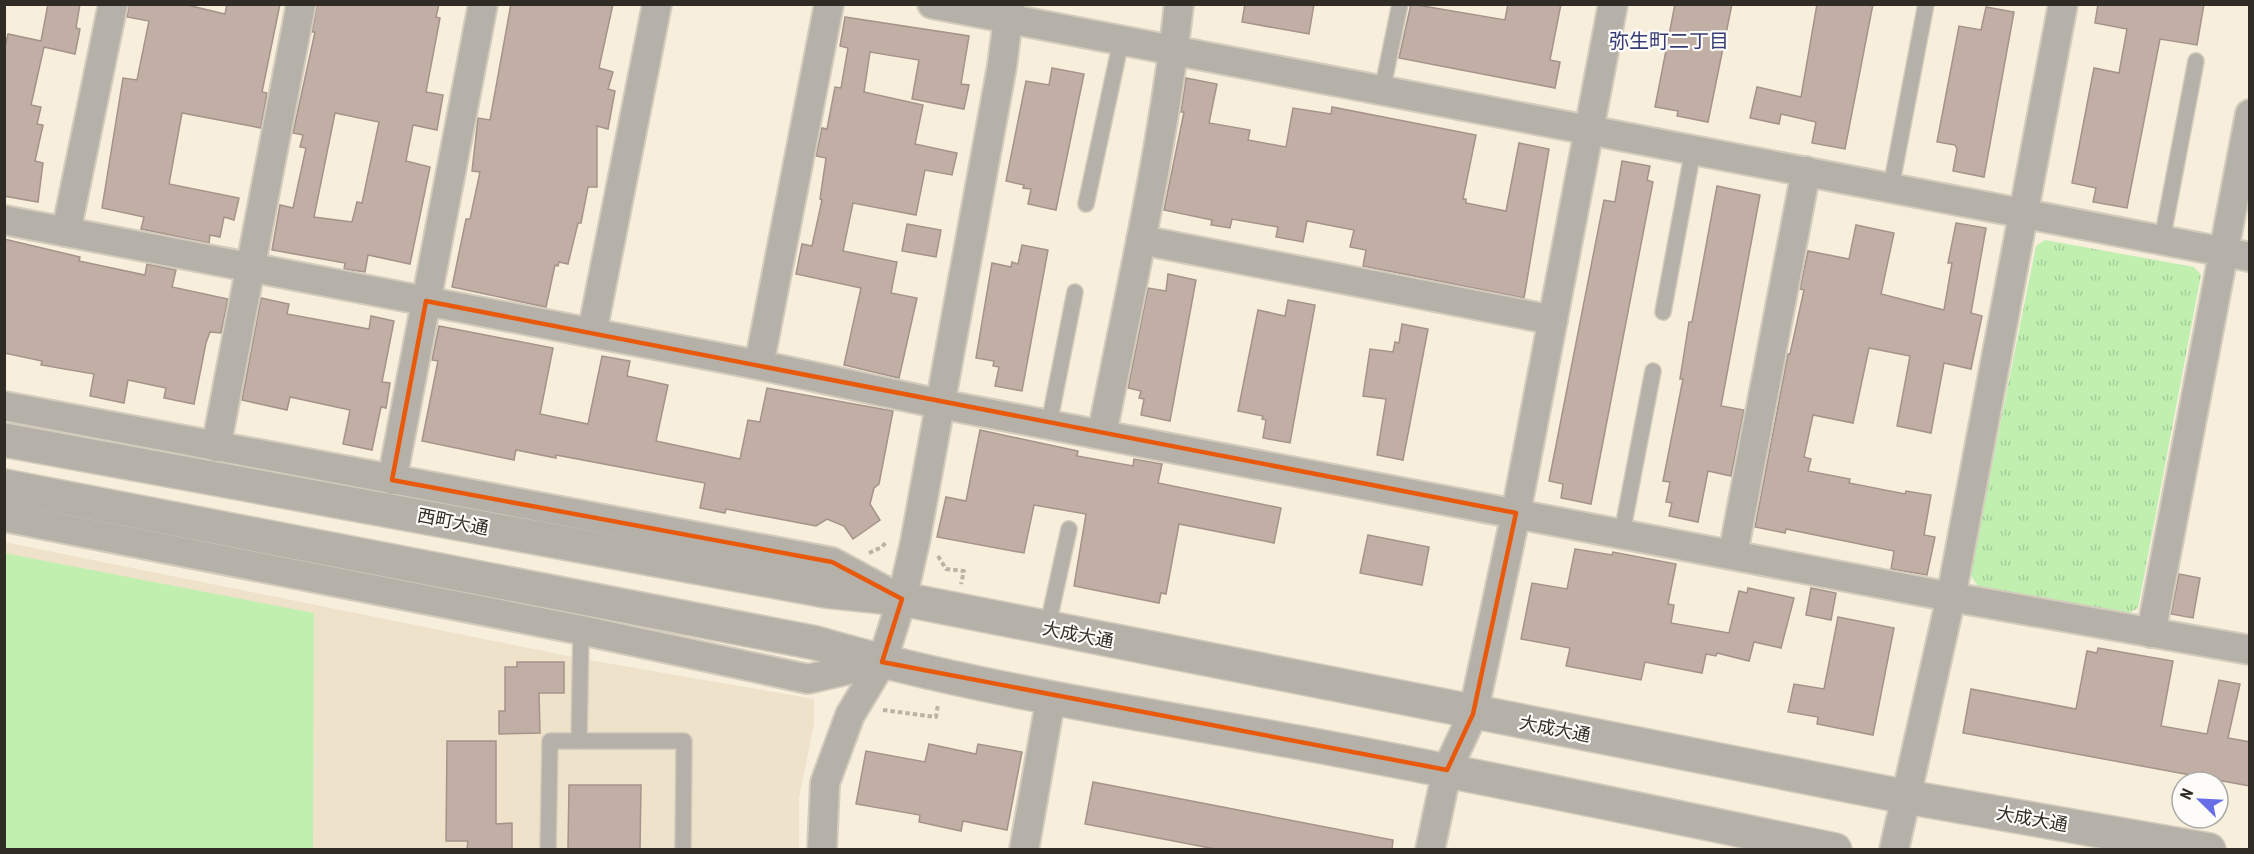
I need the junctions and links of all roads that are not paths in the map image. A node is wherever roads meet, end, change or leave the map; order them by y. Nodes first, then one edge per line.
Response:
1 (113, 4) edge
2 (301, 4) edge
3 (483, 4) edge
4 (657, 4) edge
5 (830, 4) edge
6 (932, 4) edge
7 (1179, 4) edge
8 (1400, 4) edge
9 (1613, 4) edge
10 (1926, 4) edge
11 (2063, 4) edge
12 (1010, 12) edge
13 (1121, 41) junction
14 (1173, 51) junction
15 (2196, 62) dead end
16 (1382, 91) junction
17 (2250, 114) edge
18 (1589, 131) junction
19 (1693, 150) junction
20 (1806, 171) junction
21 (1891, 187) junction
22 (1086, 204) dead end
23 (2023, 213) junction
24 (4, 220) edge
25 (66, 232) junction
26 (1141, 240) junction
27 (2162, 240) junction
28 (2236, 255) edge
29 (251, 270) junction
30 (1075, 292) dead end
31 (426, 301) junction
32 (1663, 312) dead end
33 (1553, 320) junction
34 (592, 333) junction
35 (759, 365) junction
36 (1653, 371) dead end
37 (940, 404) junction
38 (4, 406) edge
39 (1049, 424) junction
40 (1102, 434) junction
41 (4, 440) edge
42 (216, 447) junction
43 (392, 480) junction
44 (4, 486) edge
45 (1516, 513) junction
46 (4, 517) edge
47 (1068, 528) dead end
48 (1622, 533) junction
49 (1733, 554) junction
50 (1951, 597) junction
51 (902, 599) junction
52 (1047, 629) junction
53 (581, 630) junction
54 (2151, 633) junction
55 (2250, 650) edge
56 (882, 662) junction
57 (1051, 697) junction
58 (1473, 714) junction
59 (579, 741) junction
60 (1447, 770) junction
61 (1907, 797) junction
62 (548, 849) edge
63 (683, 849) edge
64 (822, 849) edge
65 (1023, 849) edge
66 (1430, 849) edge
67 (1835, 849) edge
68 (1894, 849) edge
69 (2209, 849) edge

1 - 25 street
2 - 29 street
3 - 31 street
4 - 34 street
5 - 35 street
6 - 12 street
7 - 14 street
8 - 16 lane
9 - 18 street
10 - 21 lane
11 - 23 street
12 - 13 street
12 - 37 street
13 - 14 street
13 - 22 lane
14 - 16 street
14 - 26 street
15 - 27 lane
16 - 18 street
17 - 28 street
18 - 19 street
18 - 33 street
19 - 20 street
19 - 32 lane
20 - 21 street
20 - 49 street
21 - 23 street
23 - 27 street
23 - 50 street
24 - 25 street
25 - 29 street
26 - 33 street
26 - 40 street
27 - 28 street
28 - 54 street
29 - 31 street
29 - 42 street
30 - 39 lane
31 - 34 street
31 - 43 street
33 - 45 street
34 - 35 street
35 - 37 street
36 - 48 lane
37 - 39 street
37 - 51 street
38 - 42 street
39 - 40 street
40 - 45 street
41 - 51 street, 西町大通
42 - 43 street
43 - 51 street
44 - 56 street
45 - 48 street
45 - 58 street
46 - 53 street
47 - 52 lane
48 - 49 street
49 - 50 street
50 - 54 street
50 - 61 street
51 - 52 street, 大成大通
51 - 56 street
52 - 58 street, 大成大通
53 - 56 street
53 - 59 lane
54 - 55 street
56 - 57 street
56 - 64 street
57 - 60 street
57 - 65 street
58 - 60 street
58 - 61 street, 大成大通
59 - 62 lane
59 - 63 lane
60 - 66 street
60 - 67 street
61 - 68 street
61 - 69 street, 大成大通

